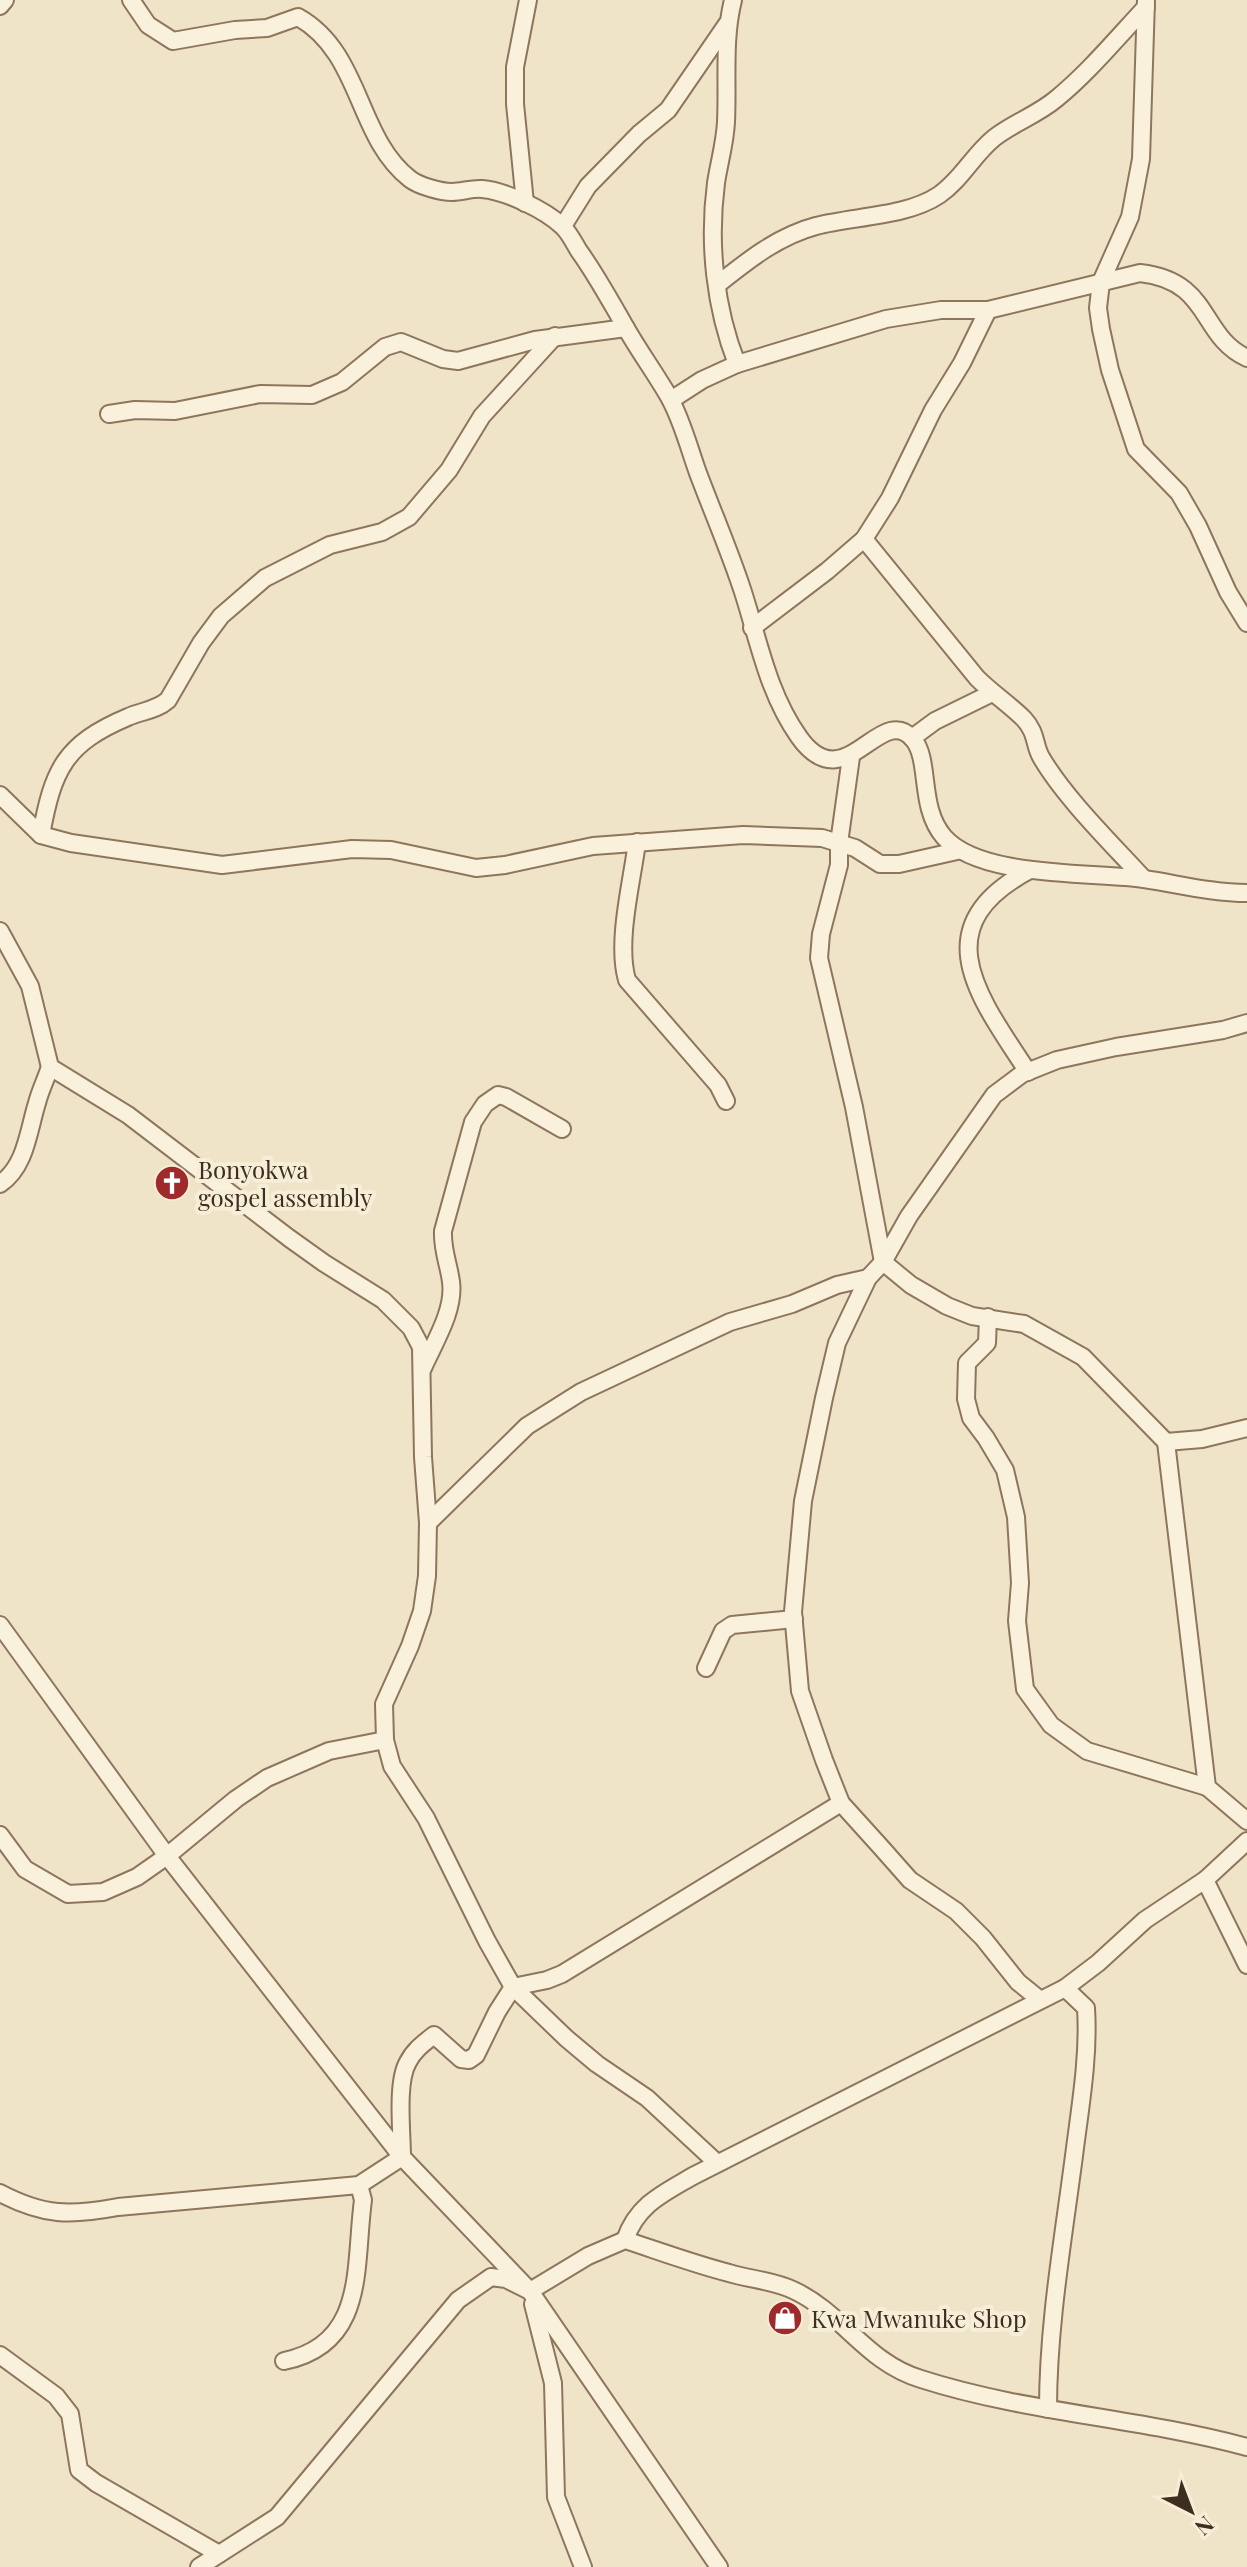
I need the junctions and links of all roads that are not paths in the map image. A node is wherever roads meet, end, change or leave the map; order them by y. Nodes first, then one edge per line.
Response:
1 (5, 0) edge
2 (131, 0) edge
3 (301, 0) edge
4 (528, 0) edge
5 (733, 0) edge
6 (1146, 4) edge
7 (0, 6) edge
8 (298, 17) junction
9 (727, 23) junction
10 (525, 203) junction
11 (563, 226) junction
12 (1101, 282) junction
13 (717, 285) junction
14 (988, 310) junction
15 (626, 328) junction
16 (555, 336) junction
17 (1247, 358) edge
18 (737, 364) junction
19 (671, 400) junction
20 (109, 414) dead end
21 (864, 539) junction
22 (1247, 623) edge
23 (752, 628) junction
24 (992, 693) junction
25 (912, 738) junction
26 (851, 757) junction
27 (0, 795) edge
28 (41, 835) junction
29 (637, 842) junction
30 (839, 843) junction
31 (957, 851) junction
32 (1030, 870) junction
33 (1144, 879) junction
34 (1247, 893) edge
35 (0, 931) edge
36 (1247, 1023) edge
37 (50, 1067) junction
38 (1028, 1072) junction
39 (726, 1101) dead end
40 (562, 1129) dead end
41 (0, 1184) edge
42 (883, 1262) junction
43 (868, 1278) junction
44 (988, 1317) junction
45 (422, 1372) junction
46 (1247, 1428) edge
47 (1166, 1442) junction
48 (428, 1523) junction
49 (794, 1619) junction
50 (0, 1625) edge
51 (706, 1668) dead end
52 (385, 1740) junction
53 (1207, 1787) junction
54 (841, 1803) junction
55 (1247, 1821) edge
56 (0, 1835) edge
57 (1247, 1841) edge
58 (167, 1856) junction
59 (1205, 1880) junction
60 (1247, 1965) edge
61 (513, 1987) junction
62 (1065, 1988) junction
63 (1039, 1999) junction
64 (402, 2157) junction
65 (717, 2163) junction
66 (359, 2185) junction
67 (0, 2193) edge
68 (625, 2240) junction
69 (530, 2291) junction
70 (0, 2355) edge
71 (284, 2361) dead end
72 (1048, 2409) junction
73 (1247, 2447) edge
74 (219, 2554) junction
75 (199, 2567) edge
76 (583, 2567) edge
77 (719, 2567) edge

1 - 7 street
2 - 8 street
3 - 8 street
4 - 10 street
5 - 9 street
6 - 12 street
6 - 13 street
8 - 10 street
9 - 11 street
9 - 13 street
10 - 11 street
11 - 15 street
12 - 14 street
12 - 17 street
12 - 22 street
13 - 18 street
14 - 18 street
14 - 21 street
15 - 16 street
15 - 19 street
16 - 20 street
16 - 28 street
18 - 19 street
19 - 23 street
21 - 23 street
21 - 24 street
23 - 26 street
24 - 25 street
24 - 33 street
25 - 26 street
25 - 31 street
26 - 30 street
27 - 28 street
28 - 29 street
29 - 30 street
29 - 39 street
30 - 31 street
30 - 42 street
31 - 32 street
32 - 33 street
32 - 38 street
33 - 34 street
35 - 37 street
36 - 38 street
37 - 41 street
37 - 45 street
38 - 42 street
40 - 45 street
42 - 43 street
42 - 44 street
43 - 48 street
43 - 49 street
44 - 47 street
44 - 53 street
45 - 48 street
46 - 47 street
47 - 53 street
48 - 52 street
49 - 51 street
49 - 54 street
50 - 58 street
52 - 58 street
52 - 61 street
53 - 55 street
54 - 61 street
54 - 63 street
56 - 58 street
57 - 59 street
58 - 64 street
59 - 60 street
59 - 62 street
61 - 64 street
61 - 65 street
62 - 63 street
62 - 72 street
63 - 65 street
64 - 66 street
64 - 69 street
65 - 68 street
66 - 67 street
66 - 71 street
68 - 69 street
68 - 72 street
69 - 74 street
69 - 76 street
69 - 77 street
70 - 74 street
72 - 73 street
74 - 75 street

